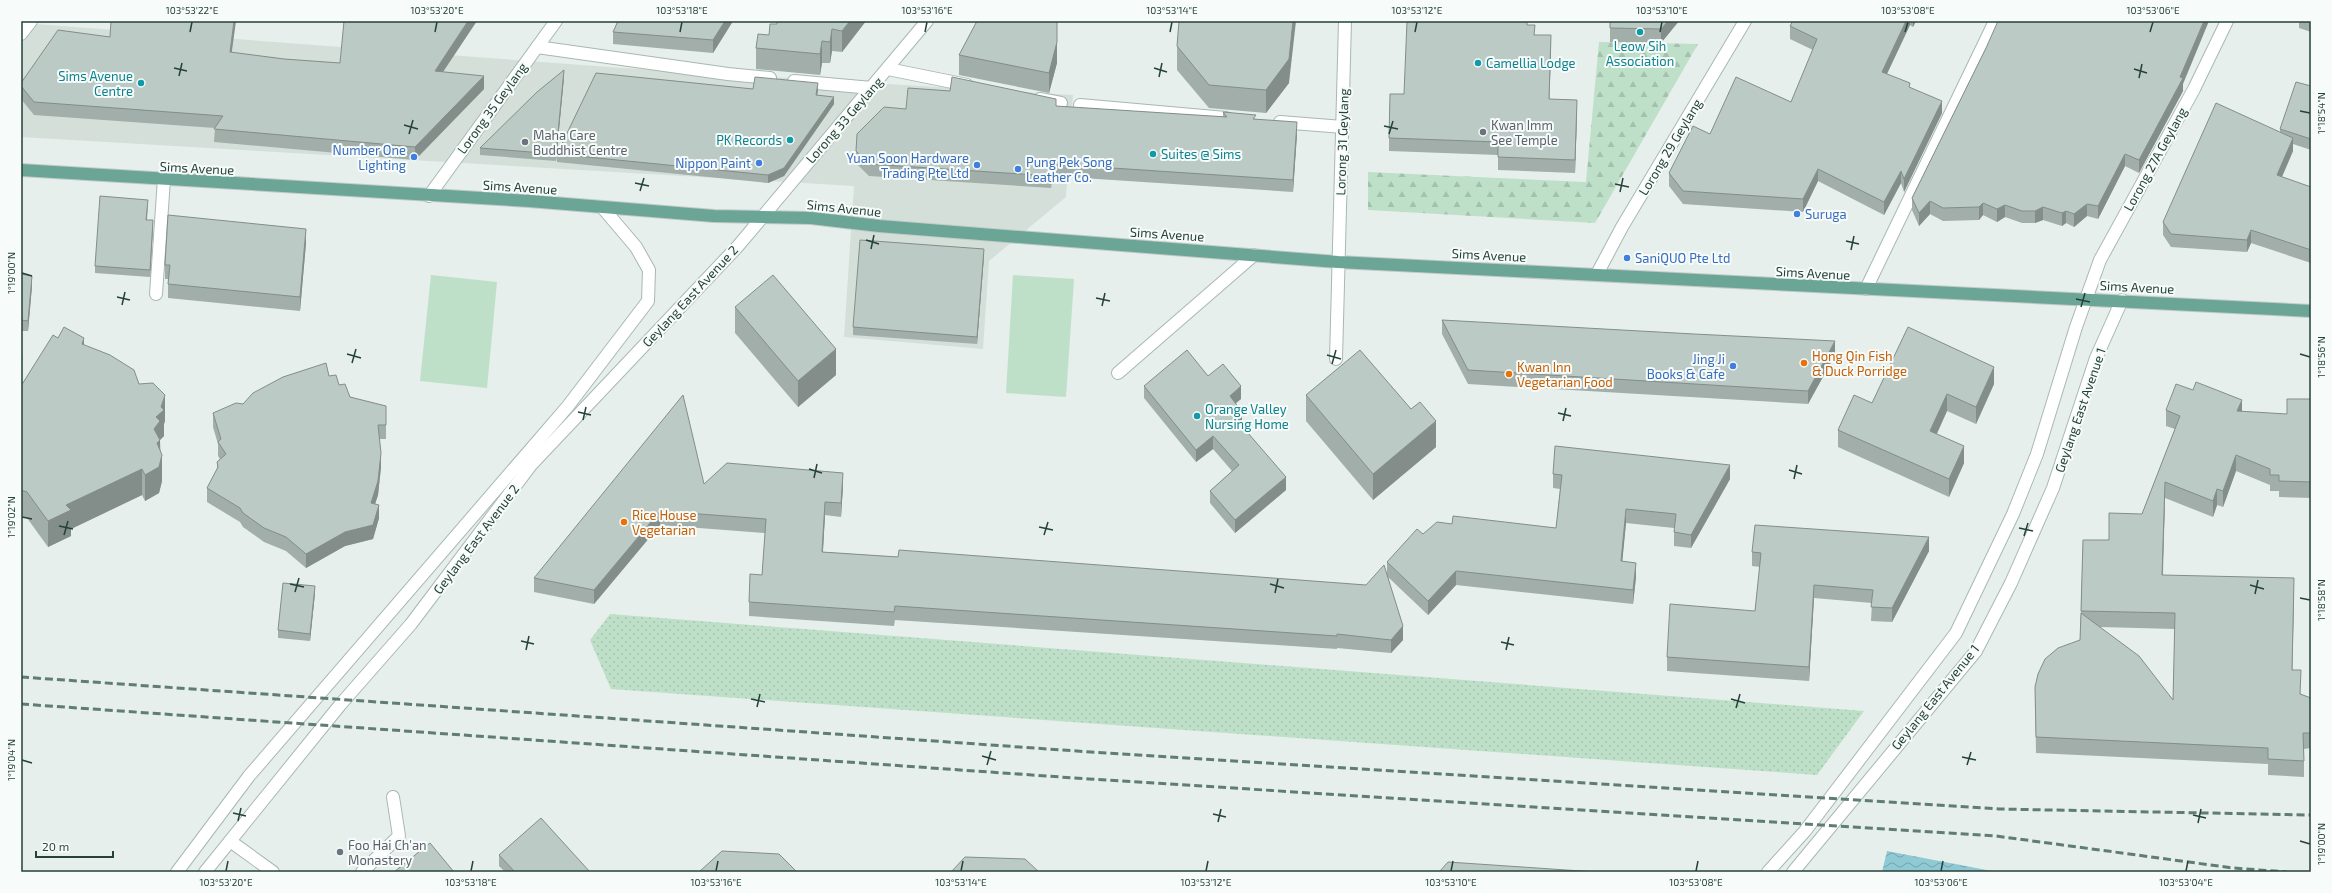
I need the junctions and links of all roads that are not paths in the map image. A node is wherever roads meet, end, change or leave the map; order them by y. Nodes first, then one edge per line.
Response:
1 (556, 21) edge
2 (927, 21) edge
3 (1345, 21) edge
4 (1745, 21) edge
5 (1995, 21) edge
6 (2227, 21) edge
7 (537, 46) junction
8 (888, 69) junction
9 (978, 87) edge
10 (872, 88) junction
11 (1031, 97) edge
12 (1061, 103) dead end
13 (1080, 105) dead end
14 (1236, 118) edge
15 (1268, 121) edge
16 (1343, 127) junction
17 (21, 170) edge
18 (164, 180) junction
19 (429, 196) junction
20 (602, 207) junction
21 (760, 217) junction
22 (1254, 255) junction
23 (1338, 262) junction
24 (1597, 274) junction
25 (1866, 289) junction
26 (156, 294) dead end
27 (2085, 298) junction
28 (2122, 300) junction
29 (2311, 311) edge
30 (1336, 359) dead end
31 (1118, 374) dead end
32 (393, 797) dead end
33 (230, 842) junction
34 (1772, 871) edge
35 (178, 872) edge
36 (205, 872) edge
37 (273, 872) edge
38 (362, 872) edge
39 (1793, 872) edge

1 - 7 street, Lorong 35 Geylang
2 - 8 street, Lorong 33 Geylang
3 - 16 street, Lorong 31 Geylang
4 - 24 street, Lorong 29 Geylang
5 - 25 street
6 - 27 street, Lorong 27A Geylang
7 - 10 street
7 - 19 street, Lorong 35 Geylang
8 - 9 street
8 - 10 street, Lorong 33 Geylang
10 - 21 street, Lorong 33 Geylang
11 - 12 street
13 - 14 street
15 - 16 street
16 - 23 street, Lorong 31 Geylang
17 - 18 main road, Sims Avenue
18 - 19 main road, Sims Avenue
18 - 26 street
19 - 20 main road, Sims Avenue
20 - 21 main road, Sims Avenue
20 - 35 street, Geylang East Avenue 2
21 - 22 main road, Sims Avenue
21 - 33 street, Geylang East Avenue 2
22 - 23 main road, Sims Avenue
22 - 31 street
23 - 24 main road, Sims Avenue
23 - 30 street, Lorong 31 Geylang
24 - 25 main road, Sims Avenue
25 - 27 main road, Sims Avenue
27 - 28 main road, Sims Avenue
27 - 34 street, Geylang East Avenue 1
28 - 29 main road, Sims Avenue
28 - 39 street, Geylang East Avenue 1
32 - 38 street
33 - 36 street, Geylang East Avenue 2
33 - 37 street

